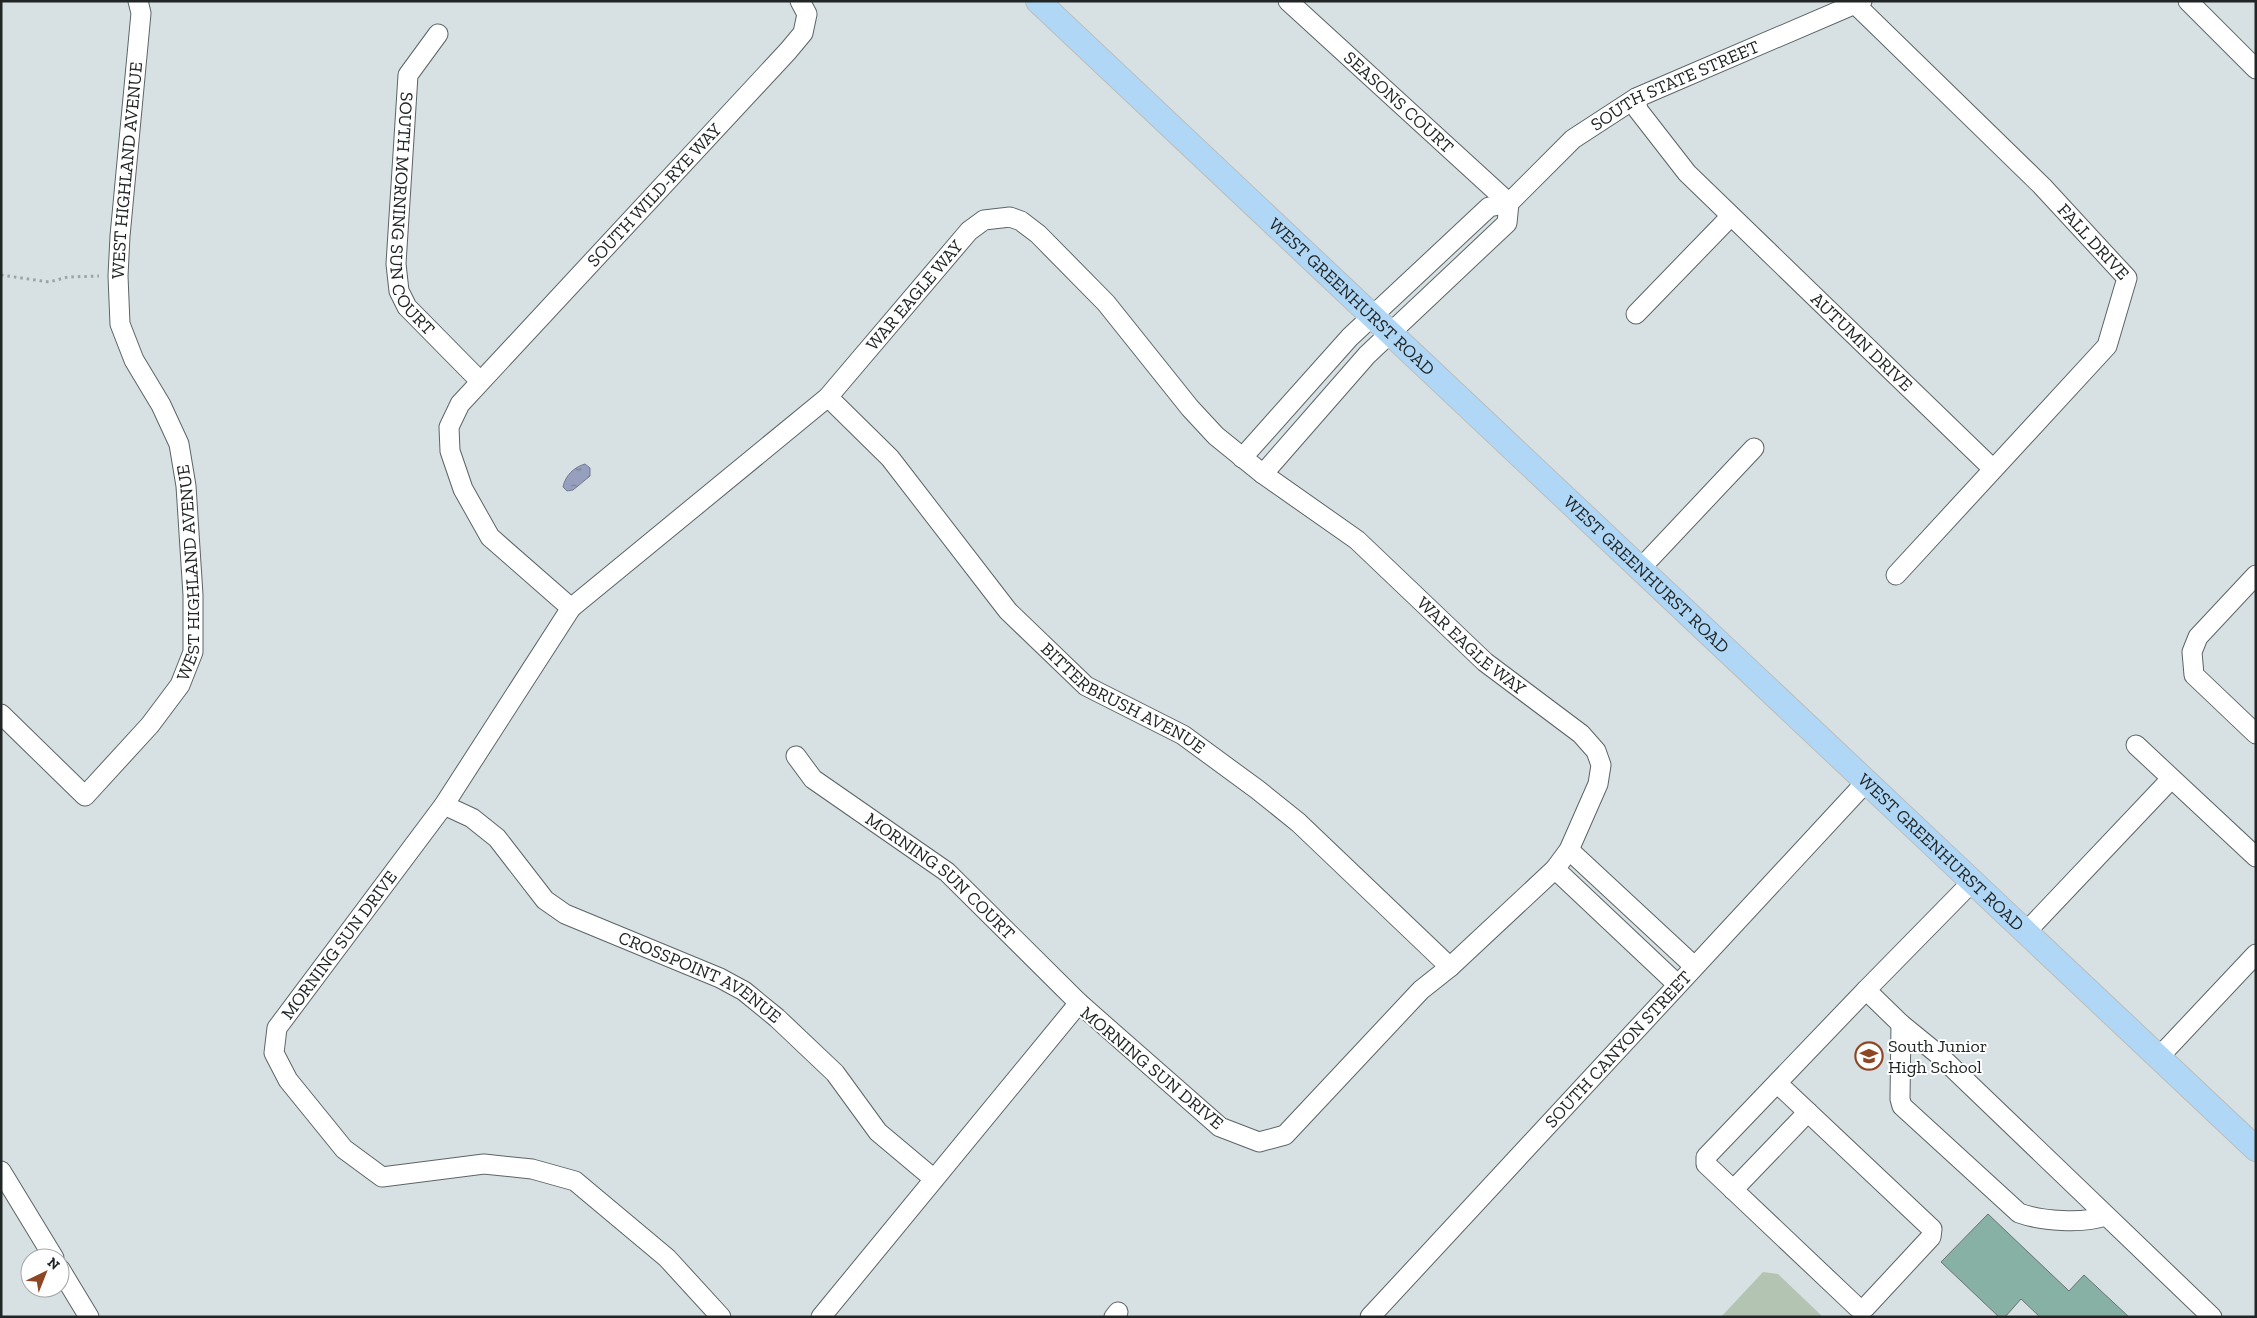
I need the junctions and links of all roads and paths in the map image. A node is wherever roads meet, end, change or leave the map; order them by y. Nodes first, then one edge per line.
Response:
1 (138, 1) edge
2 (800, 1) edge
3 (1038, 1) edge
4 (1288, 1) edge
5 (2188, 1) edge
6 (1857, 3) edge
7 (438, 34) dead end
8 (2256, 69) edge
9 (1636, 98) junction
10 (1509, 203) junction
11 (1731, 216) junction
12 (1, 275) edge
13 (118, 276) junction
14 (1636, 314) dead end
15 (1372, 316) junction
16 (1390, 334) junction
17 (480, 380) junction
18 (828, 397) junction
19 (1754, 448) dead end
20 (1242, 458) junction
21 (1992, 469) junction
22 (1263, 474) junction
23 (1640, 569) junction
24 (1896, 575) dead end
25 (2256, 575) edge
26 (571, 608) junction
27 (1, 714) edge
28 (2256, 734) edge
29 (2136, 745) dead end
30 (796, 756) dead end
31 (2172, 779) junction
32 (1866, 782) junction
33 (444, 805) junction
34 (1569, 850) junction
35 (2256, 858) edge
36 (1555, 870) junction
37 (1972, 882) junction
38 (2026, 932) junction
39 (2256, 954) edge
40 (1694, 966) junction
41 (1450, 967) junction
42 (1677, 984) junction
43 (1866, 990) junction
44 (1079, 1003) junction
45 (1901, 1024) junction
46 (2159, 1057) junction
47 (1777, 1083) junction
48 (1808, 1112) junction
49 (2256, 1149) edge
50 (1, 1171) edge
51 (934, 1179) junction
52 (1733, 1190) junction
53 (2105, 1216) junction
54 (48, 1248) edge
55 (70, 1286) edge
56 (89, 1317) edge
57 (721, 1317) edge
58 (821, 1317) edge
59 (1370, 1317) edge
60 (2212, 1317) edge

1 - 13 street, WEST HIGHLAND AVENUE
2 - 17 street, SOUTH WILD-RYE WAY
3 - 15 main road, WEST GREENHURST ROAD
4 - 10 street, SEASONS COURT
5 - 8 street
6 - 9 street, SOUTH STATE STREET
6 - 21 street, FALL DRIVE
7 - 17 street, SOUTH MORNING SUN COURT
9 - 10 street, SOUTH STATE STREET
9 - 11 street, AUTUMN DRIVE
10 - 15 street, SOUTH STATE STREET
10 - 16 street
11 - 14 street
11 - 21 street, AUTUMN DRIVE
12 - 13 path
13 - 27 street, WEST HIGHLAND AVENUE
15 - 16 main road, WEST GREENHURST ROAD
15 - 20 street
16 - 22 street
16 - 23 main road, WEST GREENHURST ROAD
17 - 26 street
18 - 20 street, WAR EAGLE WAY
18 - 26 street, WAR EAGLE WAY
18 - 41 street, BITTERBRUSH AVENUE
19 - 23 street
20 - 22 street, WAR EAGLE WAY
21 - 24 street, FALL DRIVE
22 - 34 street, WAR EAGLE WAY
23 - 32 main road, WEST GREENHURST ROAD
25 - 28 street
26 - 33 street, MORNING SUN DRIVE
29 - 31 street
30 - 44 street, MORNING SUN COURT
31 - 35 street
31 - 38 street
32 - 37 main road, WEST GREENHURST ROAD
32 - 40 street, SOUTH CANYON STREET
33 - 51 street, CROSSPOINT AVENUE
33 - 57 street, MORNING SUN DRIVE
34 - 36 street, MORNING SUN DRIVE
34 - 40 street
36 - 41 street, MORNING SUN DRIVE
36 - 42 street
37 - 38 main road, WEST GREENHURST ROAD
37 - 43 street
38 - 46 main road, WEST GREENHURST ROAD
39 - 46 street
40 - 42 street, SOUTH CANYON STREET
41 - 44 street, MORNING SUN DRIVE
42 - 59 street, SOUTH CANYON STREET
43 - 45 street
43 - 47 street
44 - 51 street, MORNING SUN DRIVE
45 - 53 street
45 - 53 street
46 - 49 main road, WEST GREENHURST ROAD
47 - 48 street
47 - 52 street
48 - 52 street
48 - 52 street
50 - 54 street
51 - 58 street, MORNING SUN DRIVE
53 - 60 street
55 - 56 street

